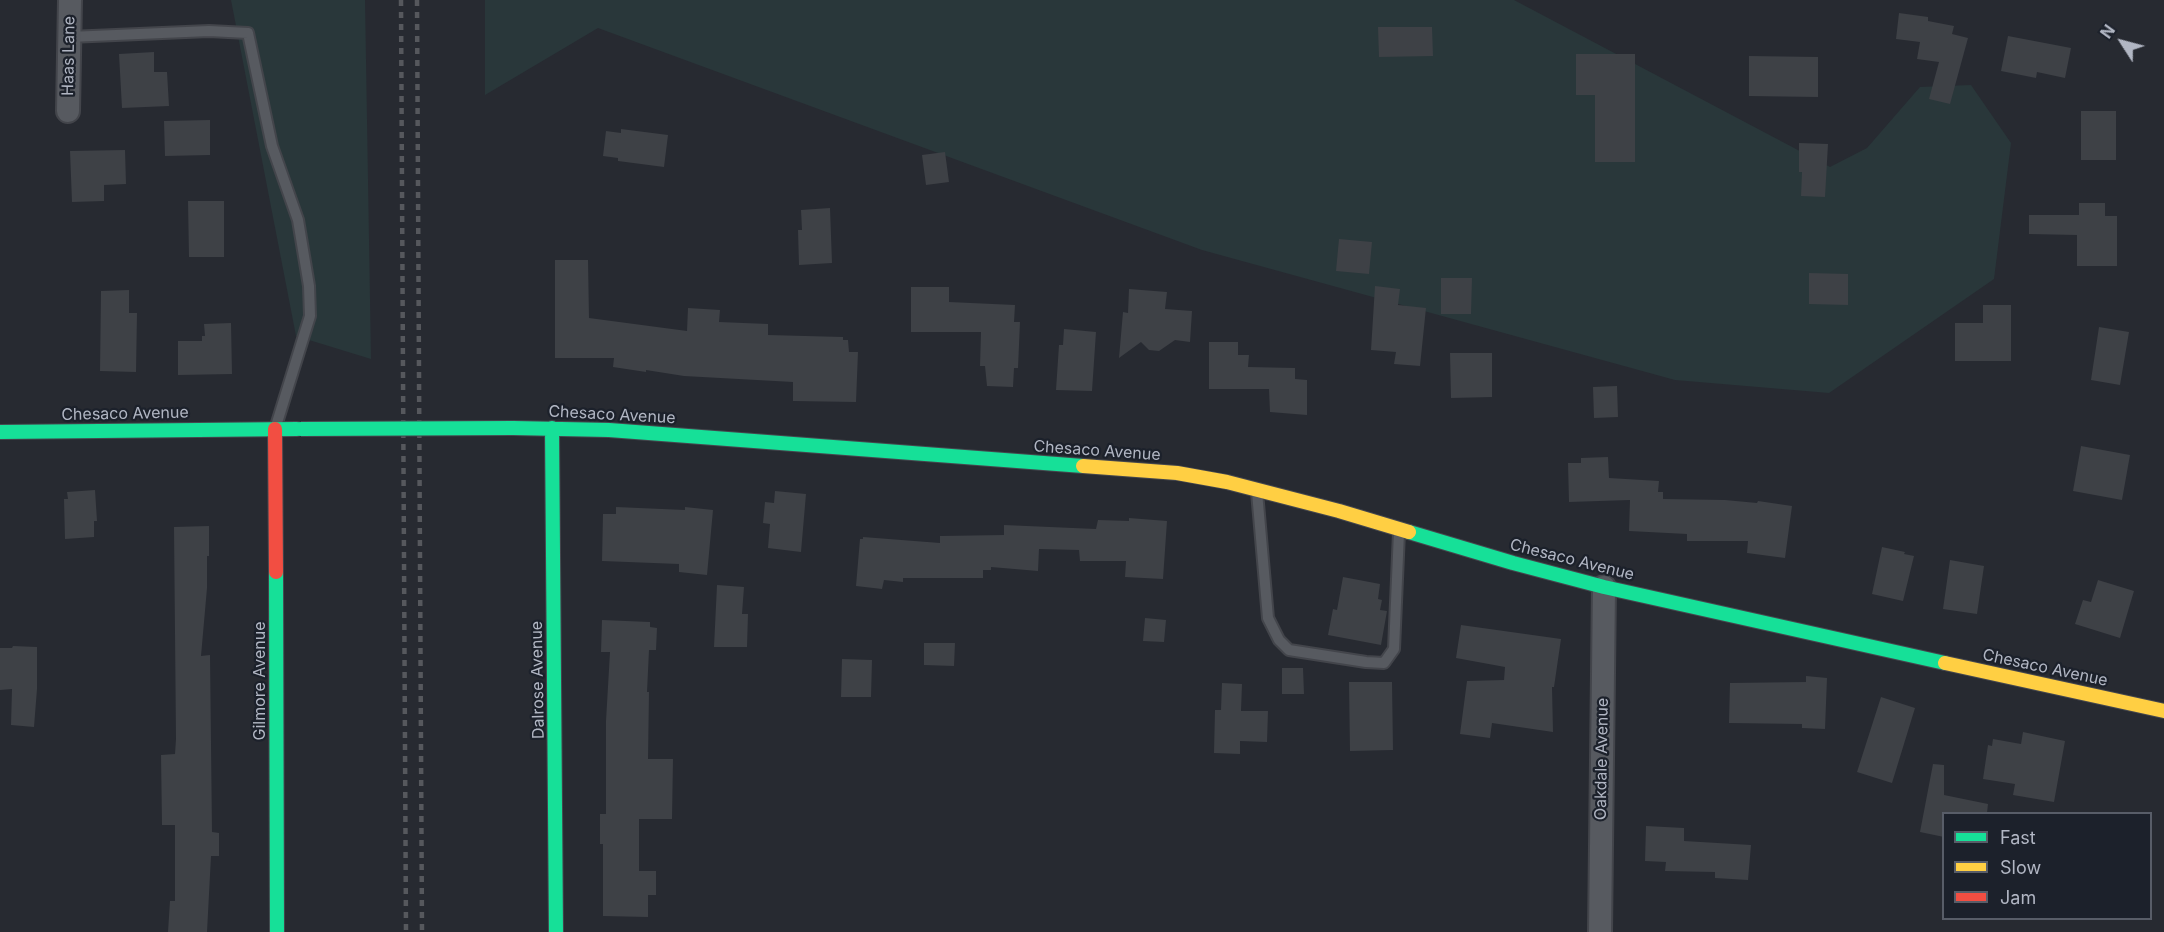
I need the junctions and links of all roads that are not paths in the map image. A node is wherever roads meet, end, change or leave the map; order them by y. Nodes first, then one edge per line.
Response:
1 (70, 0) edge
2 (69, 37) junction
3 (68, 111) dead end
4 (552, 428) junction
5 (275, 429) junction
6 (0, 432) edge
7 (1257, 488) junction
8 (1399, 529) junction
9 (1604, 587) junction
10 (2164, 711) edge
11 (277, 932) edge
12 (556, 932) edge
13 (1600, 932) edge

1 - 2 street, Haas Lane
2 - 3 street, Haas Lane
2 - 5 lane
4 - 5 street, Chesaco Avenue, bridge
4 - 7 street, Chesaco Avenue
4 - 12 street, Dalrose Avenue
5 - 6 street, Chesaco Avenue
5 - 11 street, Gilmore Avenue
7 - 8 street, Chesaco Avenue
7 - 8 lane
8 - 9 street, Chesaco Avenue
9 - 10 street, Chesaco Avenue
9 - 13 street, Oakdale Avenue

